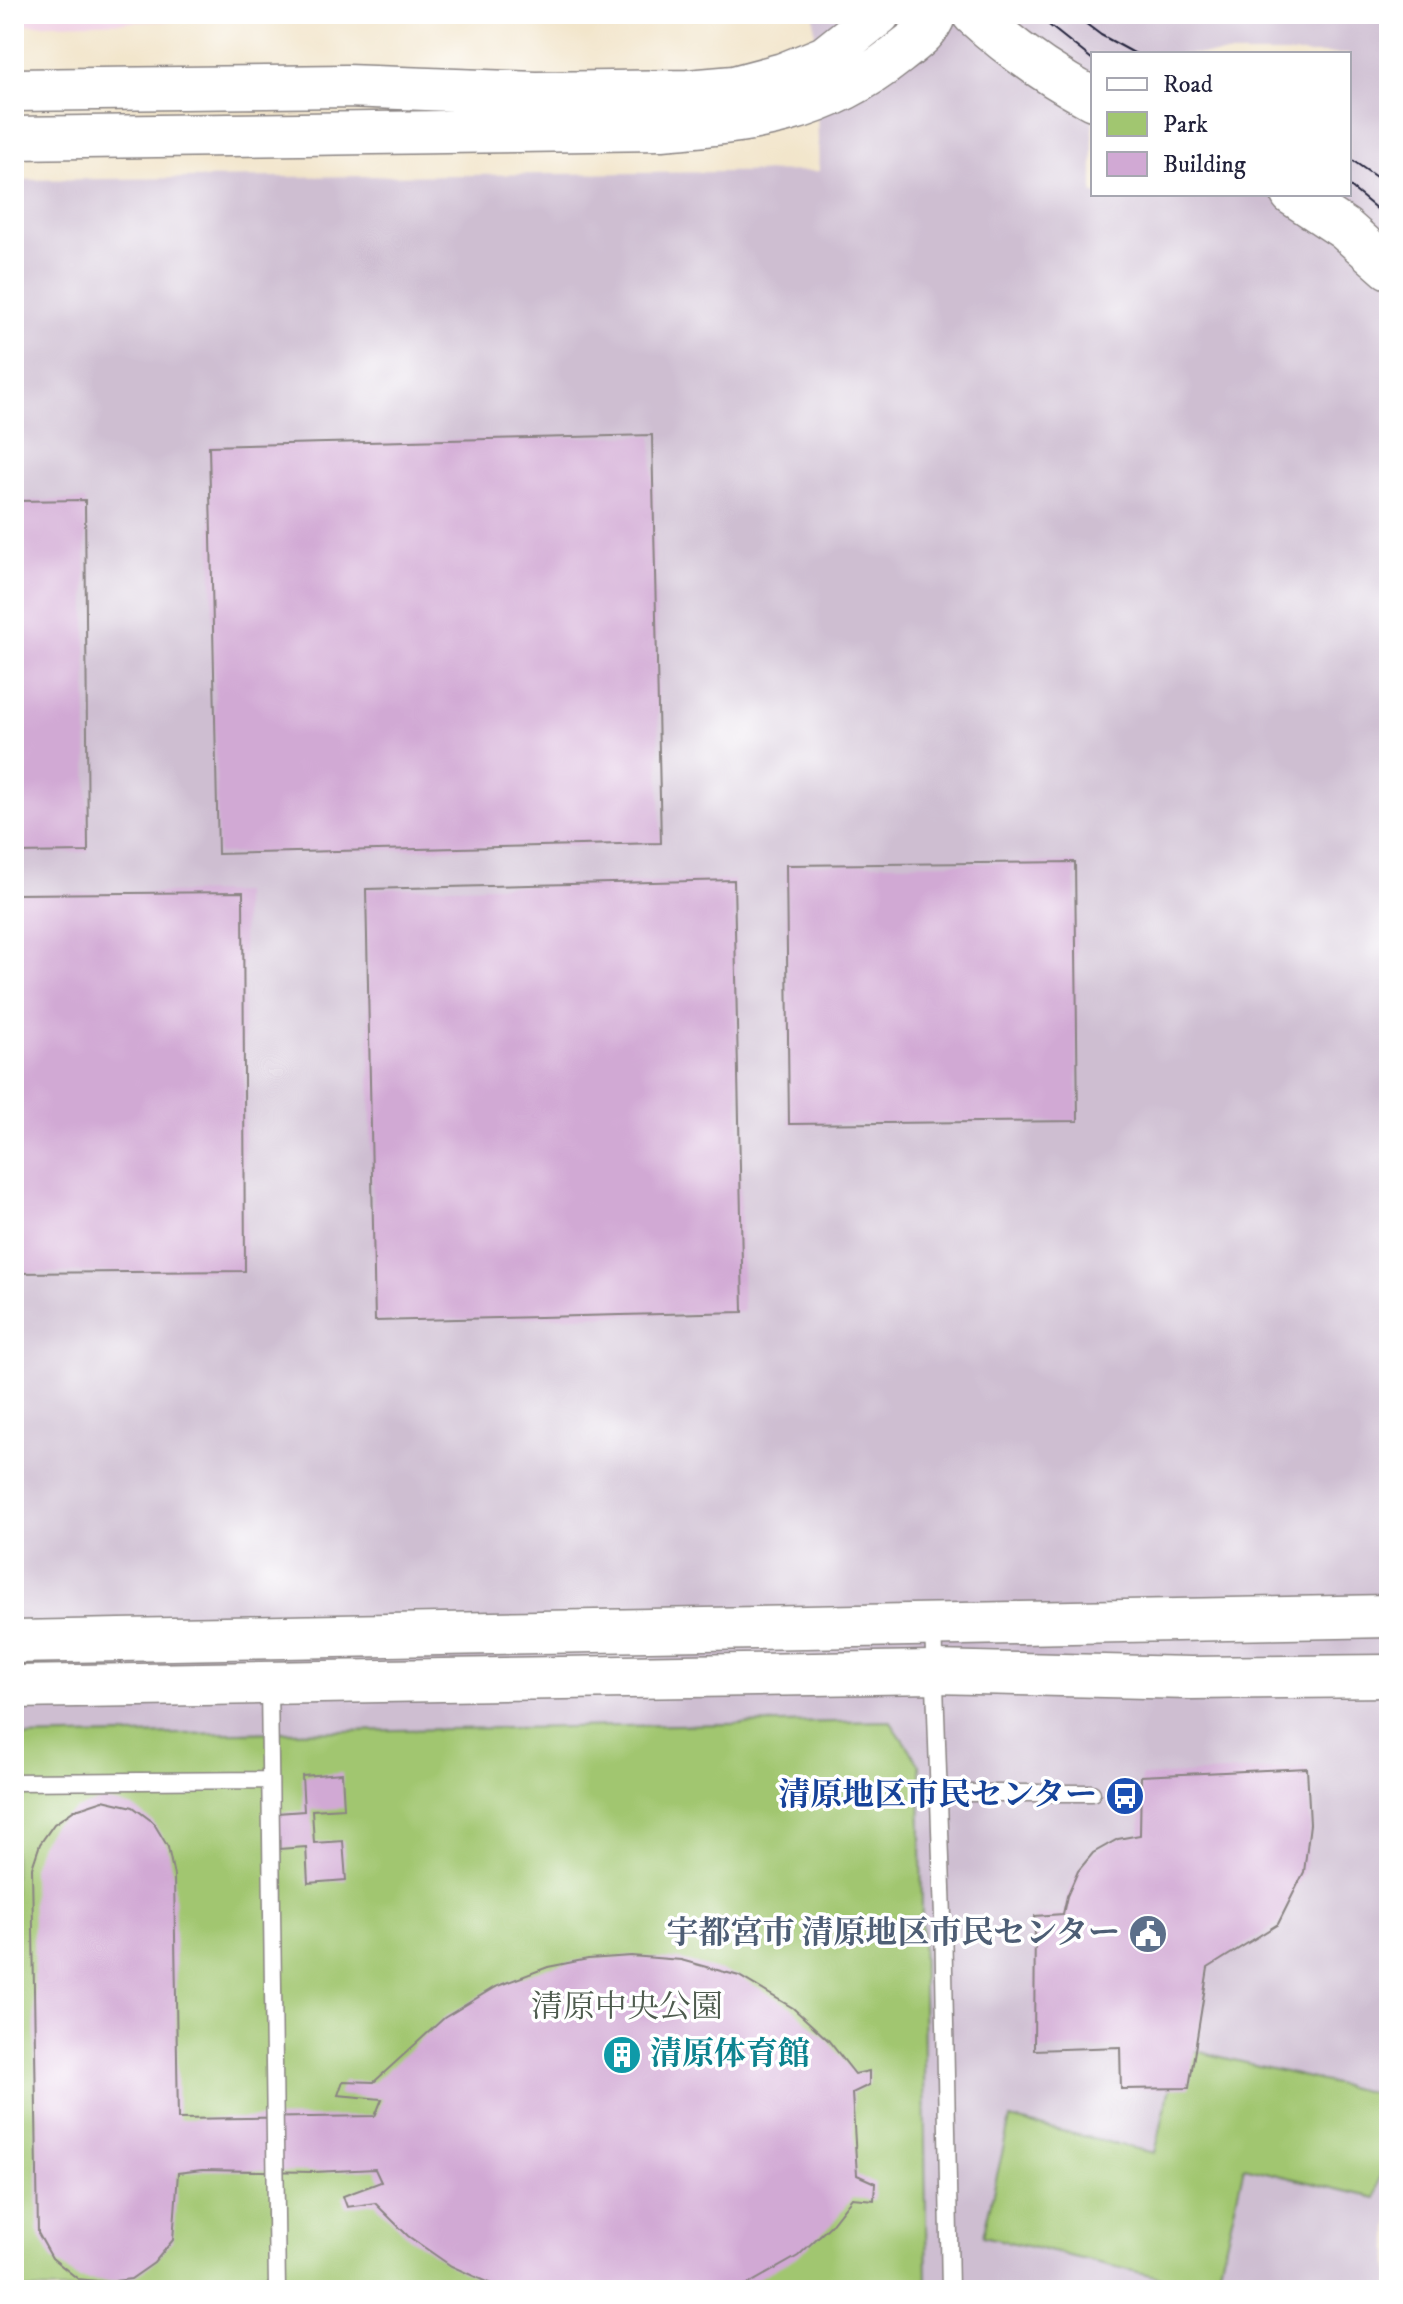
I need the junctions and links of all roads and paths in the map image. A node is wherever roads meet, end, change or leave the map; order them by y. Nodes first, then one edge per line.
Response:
1 (879, 14) edge
2 (935, 14) edge
3 (973, 14) edge
4 (14, 90) edge
5 (1091, 98) edge
6 (14, 138) edge
7 (1295, 196) edge
8 (1386, 260) edge
9 (1389, 1616) edge
10 (933, 1626) junction
11 (14, 1642) edge
12 (934, 1672) junction
13 (1389, 1676) edge
14 (269, 1685) junction
15 (14, 1687) edge
16 (270, 1780) junction
17 (14, 1782) edge
18 (939, 1793) junction
19 (1092, 1793) dead end
20 (277, 2290) edge
21 (950, 2290) edge

1 - 4 street
2 - 6 street
3 - 5 street
7 - 8 street
9 - 10 street
10 - 11 street
10 - 12 lane
12 - 13 street
12 - 14 street
12 - 18 lane
14 - 15 street
14 - 16 lane
16 - 17 lane
16 - 20 lane
18 - 19 lane
18 - 21 lane

